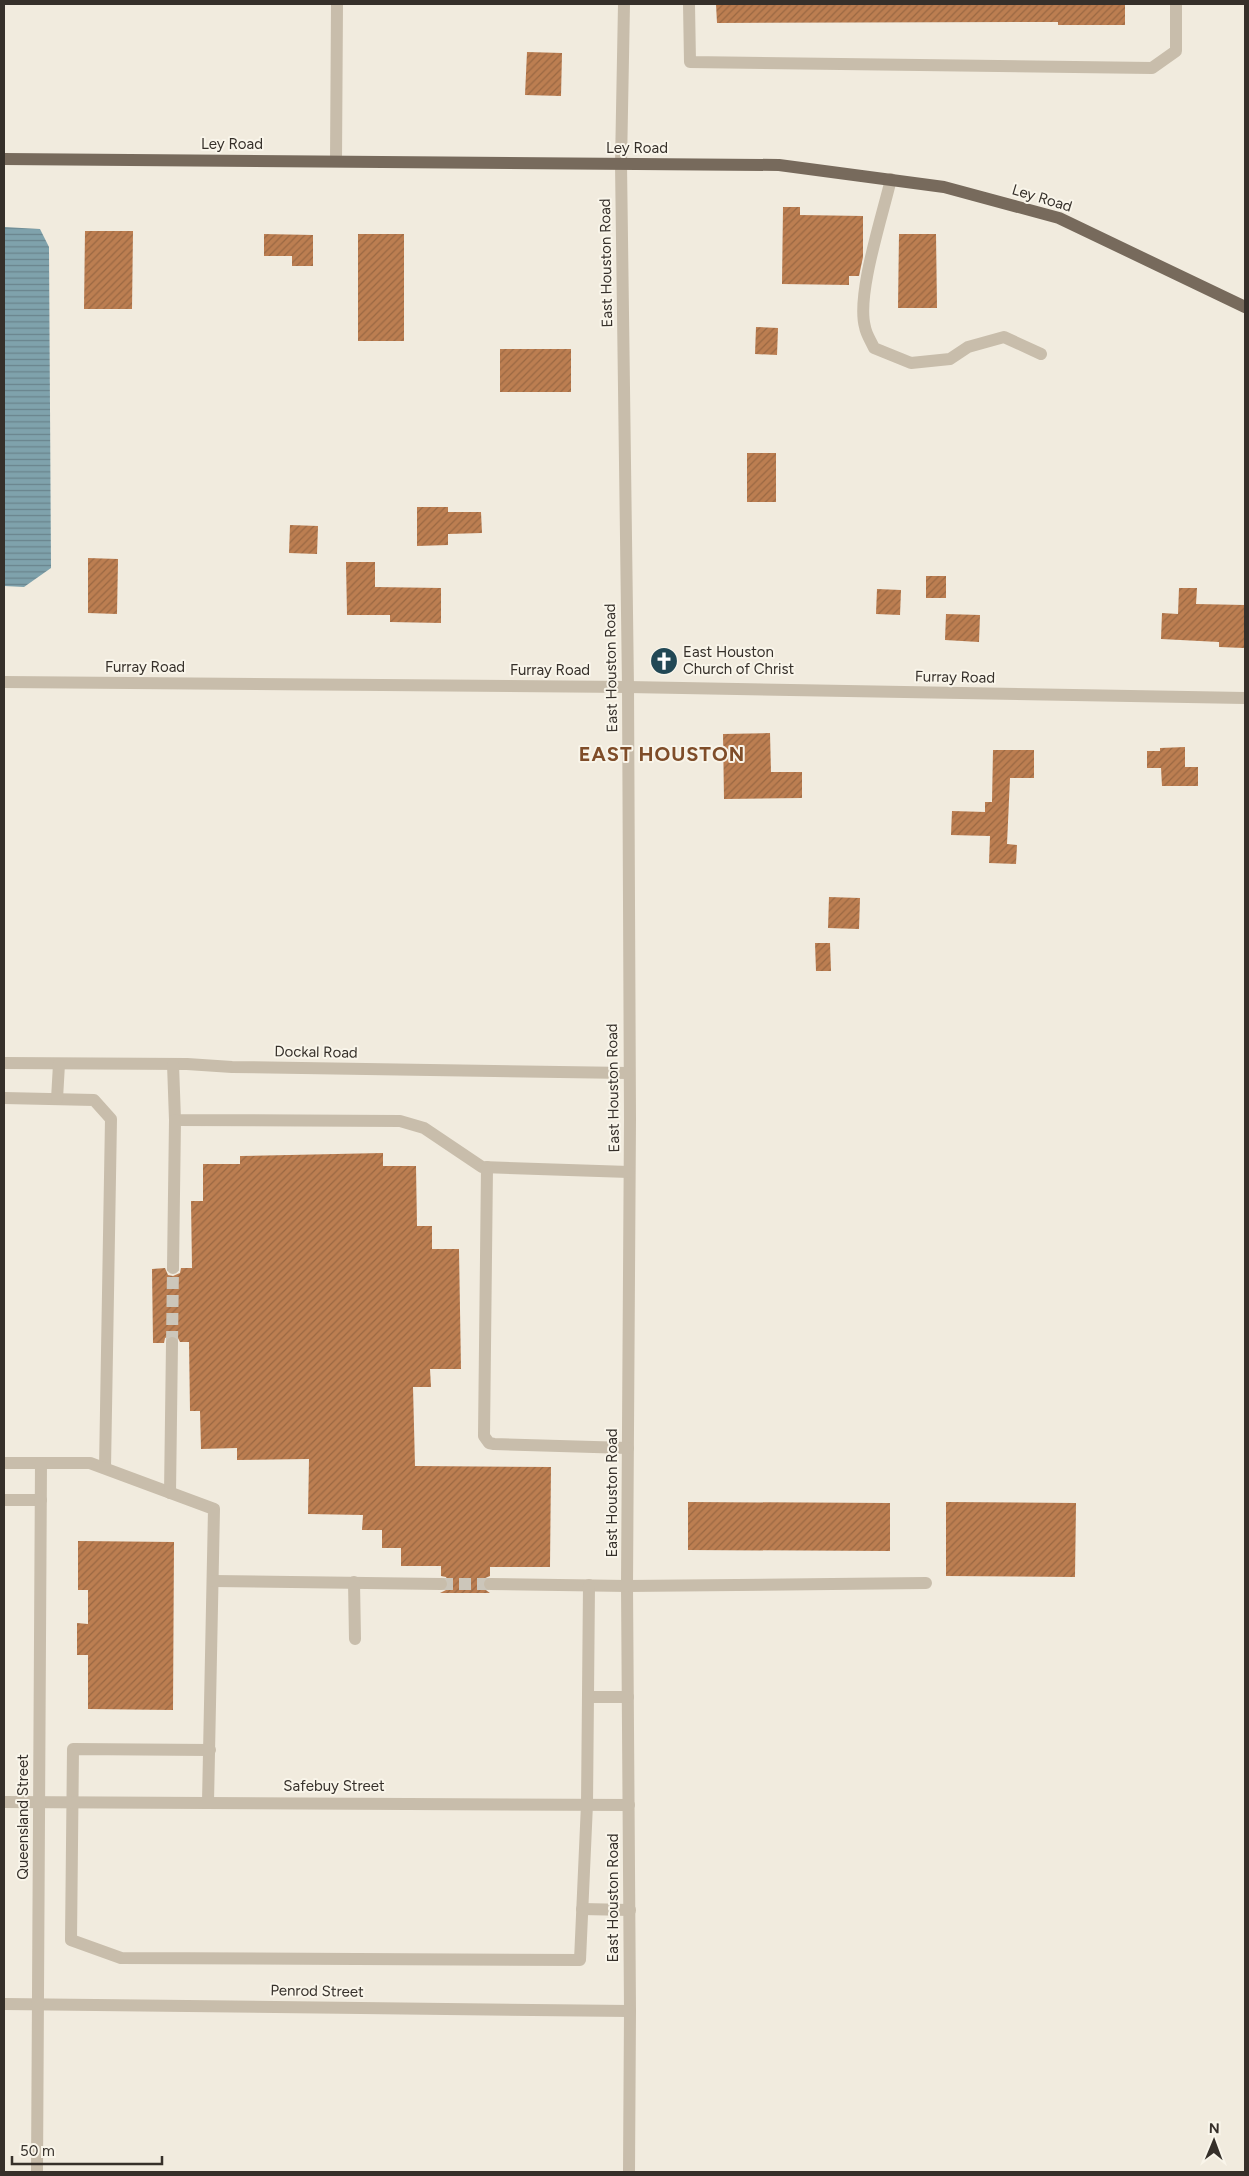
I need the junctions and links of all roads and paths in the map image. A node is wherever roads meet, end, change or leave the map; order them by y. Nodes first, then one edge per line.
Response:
1 (337, 4) edge
2 (624, 4) edge
3 (689, 4) edge
4 (1176, 4) edge
5 (4, 159) edge
6 (336, 161) junction
7 (621, 164) junction
8 (891, 179) junction
9 (1245, 307) edge
10 (1041, 354) dead end
11 (4, 682) edge
12 (628, 687) junction
13 (1245, 698) edge
14 (4, 1063) edge
15 (59, 1064) junction
16 (173, 1064) junction
17 (628, 1073) junction
18 (4, 1098) edge
19 (57, 1099) junction
20 (175, 1120) junction
21 (487, 1167) junction
22 (630, 1172) junction
23 (173, 1268) tunnel mouth
24 (172, 1342) tunnel mouth
25 (628, 1448) junction
26 (4, 1463) edge
27 (41, 1463) junction
28 (105, 1468) junction
29 (170, 1493) junction
30 (4, 1500) edge
31 (41, 1500) junction
32 (213, 1581) junction
33 (354, 1582) junction
34 (926, 1583) dead end
35 (441, 1584) tunnel mouth
36 (490, 1584) tunnel mouth
37 (589, 1586) junction
38 (628, 1586) junction
39 (355, 1639) dead end
40 (588, 1697) junction
41 (628, 1697) junction
42 (210, 1750) junction
43 (4, 1802) edge
44 (39, 1802) junction
45 (73, 1802) junction
46 (208, 1802) junction
47 (587, 1804) junction
48 (629, 1805) junction
49 (582, 1909) junction
50 (630, 1910) junction
51 (4, 2004) edge
52 (39, 2005) junction
53 (630, 2011) junction
54 (37, 2172) edge
55 (629, 2172) edge

1 - 6 street
2 - 7 street, East Houston Road
3 - 4 street
5 - 6 main road, Ley Road
6 - 7 main road, Ley Road
7 - 8 main road, Ley Road
7 - 12 street, East Houston Road
8 - 9 main road, Ley Road
8 - 10 street
11 - 12 street, Furray Road
12 - 13 street, Furray Road
12 - 17 street, East Houston Road
14 - 15 street, Dockal Road
15 - 16 street, Dockal Road
15 - 19 street
16 - 17 street, Dockal Road
16 - 20 street
17 - 22 street, East Houston Road
18 - 19 street
19 - 28 street
20 - 21 street
20 - 23 street
21 - 22 street
21 - 25 street
22 - 25 street, East Houston Road
24 - 29 street
25 - 38 street, East Houston Road
26 - 27 street
27 - 28 street
27 - 31 street, Queensland Street
28 - 29 street
29 - 32 street
30 - 31 street
31 - 44 street, Queensland Street
32 - 33 street
32 - 42 street
33 - 35 street
33 - 39 street
34 - 38 street
36 - 37 street
37 - 38 street
37 - 40 street
38 - 41 street, East Houston Road
40 - 41 street
40 - 47 street
41 - 48 street, East Houston Road
42 - 45 street
42 - 46 street
43 - 44 street, Safebuy Street
44 - 45 street, Safebuy Street
44 - 52 street, Queensland Street
45 - 46 street, Safebuy Street
45 - 49 street
46 - 47 street, Safebuy Street
47 - 48 street, Safebuy Street
47 - 49 street
48 - 50 street, East Houston Road
49 - 50 street
50 - 53 street, East Houston Road
51 - 52 street, Penrod Street
52 - 53 street, Penrod Street
52 - 54 street, Queensland Street
53 - 55 street, East Houston Road

